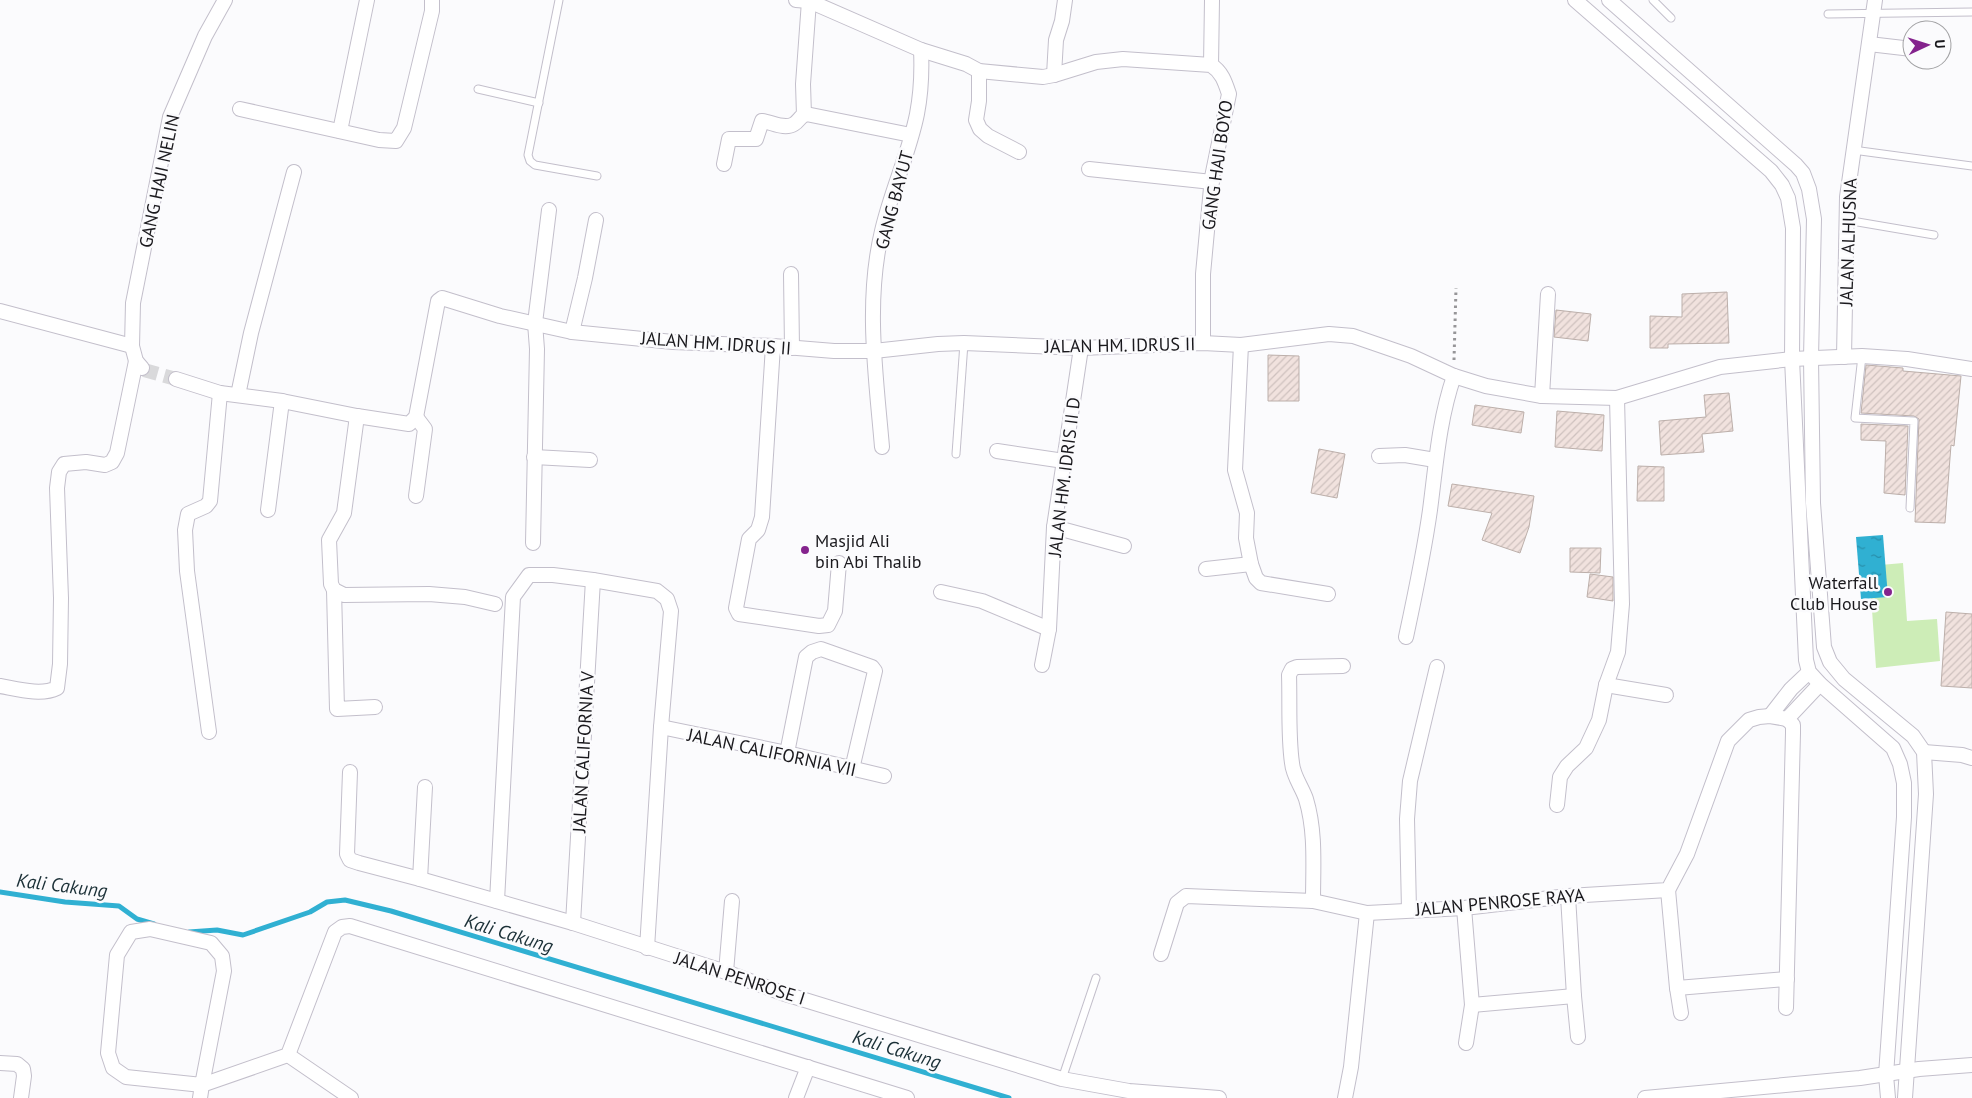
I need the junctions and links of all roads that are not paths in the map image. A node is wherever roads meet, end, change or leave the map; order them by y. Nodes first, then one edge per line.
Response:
1 (224, 0) edge
2 (367, 0) edge
3 (432, 0) edge
4 (559, 0) edge
5 (1065, 0) edge
6 (1212, 0) edge
7 (1576, 0) edge
8 (1609, 0) edge
9 (1653, 0) edge
10 (803, 1) edge
11 (1875, 7) edge
12 (1972, 12) edge
13 (1828, 14) dead end
14 (1671, 18) dead end
15 (1869, 44) junction
16 (1902, 48) edge
17 (921, 50) junction
18 (1211, 65) junction
19 (979, 71) junction
20 (1054, 75) junction
21 (478, 89) dead end
22 (539, 103) junction
23 (240, 109) dead end
24 (804, 115) junction
25 (340, 132) junction
26 (911, 135) junction
27 (1853, 150) junction
28 (1019, 152) dead end
29 (724, 164) dead end
30 (1972, 166) edge
31 (1089, 169) dead end
32 (294, 172) dead end
33 (597, 176) dead end
34 (1212, 182) junction
35 (549, 210) dead end
36 (596, 220) dead end
37 (1846, 220) junction
38 (1934, 235) dead end
39 (791, 274) dead end
40 (1548, 294) dead end
41 (0, 311) edge
42 (535, 323) junction
43 (572, 332) junction
44 (964, 343) junction
45 (1203, 343) junction
46 (1241, 345) junction
47 (132, 346) junction
48 (773, 346) junction
49 (792, 348) junction
50 (1081, 348) junction
51 (874, 351) junction
52 (1862, 356) junction
53 (1844, 357) junction
54 (1792, 358) junction
55 (1811, 358) junction
56 (1972, 369) edge
57 (1454, 376) junction
58 (176, 379) tunnel mouth
59 (220, 393) junction
60 (238, 395) junction
61 (1542, 396) junction
62 (1617, 398) junction
63 (282, 401) junction
64 (357, 416) junction
65 (416, 417) junction
66 (882, 447) dead end
67 (998, 451) dead end
68 (956, 454) dead end
69 (1380, 456) dead end
70 (534, 457) junction
71 (590, 460) dead end
72 (1435, 460) junction
73 (1064, 461) junction
74 (416, 496) dead end
75 (1910, 508) dead end
76 (268, 510) dead end
77 (1054, 527) junction
78 (532, 542) dead end
79 (1124, 546) dead end
80 (838, 563) dead end
81 (1251, 564) junction
82 (1206, 569) dead end
83 (592, 580) junction
84 (334, 590) junction
85 (941, 592) dead end
86 (1328, 594) dead end
87 (495, 604) dead end
88 (1049, 629) junction
89 (1406, 637) dead end
90 (1042, 666) dead end
91 (1343, 666) dead end
92 (1437, 667) dead end
93 (1809, 672) junction
94 (1820, 684) junction
95 (1606, 685) junction
96 (0, 686) edge
97 (1666, 695) dead end
98 (375, 707) dead end
99 (1770, 716) junction
100 (1787, 719) junction
101 (661, 727) junction
102 (209, 732) dead end
103 (1924, 752) junction
104 (787, 753) junction
105 (1972, 758) edge
106 (852, 769) junction
107 (350, 772) dead end
108 (884, 776) dead end
109 (425, 787) dead end
110 (1557, 805) dead end
111 (420, 879) junction
112 (1668, 890) junction
113 (1568, 896) junction
114 (497, 901) junction
115 (732, 901) dead end
116 (1313, 901) junction
117 (1464, 908) junction
118 (1409, 910) junction
119 (1367, 913) junction
120 (573, 924) junction
121 (647, 948) junction
122 (1161, 954) dead end
123 (726, 972) junction
124 (1096, 978) dead end
125 (1787, 980) junction
126 (1677, 988) junction
127 (1574, 996) junction
128 (1472, 1004) junction
129 (1786, 1008) dead end
130 (1681, 1014) dead end
131 (1578, 1037) dead end
132 (1466, 1043) dead end
133 (288, 1055) junction
134 (0, 1062) edge
135 (1972, 1065) edge
136 (808, 1066) junction
137 (1906, 1072) junction
138 (1886, 1075) junction
139 (1062, 1079) junction
140 (201, 1091) edge
141 (1905, 1093) edge
142 (1888, 1094) edge
143 (21, 1098) edge
144 (351, 1098) edge
145 (796, 1098) edge
146 (907, 1098) edge
147 (1219, 1098) edge
148 (1345, 1098) edge
149 (1645, 1098) edge

1 - 47 street, GANG HAJI NELIN
2 - 25 street
3 - 25 street
4 - 22 lane
5 - 20 street
6 - 18 street
7 - 54 street
8 - 55 street
9 - 14 lane
10 - 17 street
10 - 24 street
11 - 12 lane
11 - 13 lane
11 - 15 street, JALAN ALHUSNA
15 - 16 street
15 - 27 street, JALAN ALHUSNA
17 - 19 street
17 - 26 street, GANG BAYUT
18 - 20 street
18 - 34 street, GANG HAJI BOYO
19 - 20 street
19 - 28 street
21 - 22 lane
22 - 33 lane
23 - 25 street
24 - 26 street
24 - 29 street
26 - 51 street, GANG BAYUT
27 - 30 lane
27 - 37 street, JALAN ALHUSNA
31 - 34 street
32 - 60 street
34 - 45 street, GANG HAJI BOYO
35 - 42 street
36 - 43 street
37 - 38 lane
37 - 53 street, JALAN ALHUSNA
39 - 49 street
40 - 61 street
41 - 47 street
42 - 43 street, JALAN HM. IDRUS II
42 - 65 street, JALAN HM. IDRUS II
42 - 70 street
43 - 48 street, JALAN HM. IDRUS II
44 - 50 street, JALAN HM. IDRUS II
44 - 51 street, JALAN HM. IDRUS II
44 - 68 lane
45 - 46 street, JALAN HM. IDRUS II
45 - 50 street, JALAN HM. IDRUS II
46 - 57 street, JALAN HM. IDRUS II
46 - 81 street
47 - 96 street, GANG HAJI NELIN
48 - 49 street, JALAN HM. IDRUS II
48 - 80 street
49 - 51 street, JALAN HM. IDRUS II
50 - 73 street, JALAN HM. IDRIS II D
51 - 66 street, GANG BAYUT
52 - 53 street
52 - 56 street
52 - 75 lane
53 - 55 street, JALAN HM. IDRUS II
54 - 55 street, JALAN HM. IDRUS II
54 - 62 street, JALAN HM. IDRUS II
54 - 93 street
55 - 103 street
57 - 61 street, JALAN HM. IDRUS II
57 - 72 street
58 - 59 street
59 - 60 street
59 - 102 street
60 - 63 street
61 - 62 street, JALAN HM. IDRUS II
62 - 95 street
63 - 64 street
63 - 76 street
64 - 65 street
64 - 84 street
65 - 74 street
67 - 73 street
69 - 72 street
70 - 71 street
70 - 78 street
72 - 89 street
73 - 77 street, JALAN HM. IDRIS II D
77 - 79 street
77 - 88 street, JALAN HM. IDRIS II D
81 - 82 street
81 - 86 street
83 - 101 street
83 - 114 street
83 - 120 street, JALAN CALIFORNIA V
84 - 87 street
84 - 98 street
85 - 88 street
88 - 90 street, JALAN HM. IDRIS II D
91 - 116 street
92 - 118 street
93 - 94 street
93 - 99 street
94 - 100 street
94 - 138 street
95 - 97 street
95 - 110 street
99 - 100 street
99 - 112 street
100 - 125 street
101 - 104 street, JALAN CALIFORNIA VII
101 - 121 street
103 - 105 street
103 - 137 street
104 - 106 street, JALAN CALIFORNIA VII
104 - 106 street
106 - 108 street, JALAN CALIFORNIA VII
107 - 111 street, JALAN PENROSE I
109 - 111 street
111 - 114 street, JALAN PENROSE I
112 - 113 street, JALAN PENROSE RAYA
112 - 126 street
113 - 117 street, JALAN PENROSE RAYA
113 - 127 street
114 - 120 street, JALAN PENROSE I
115 - 123 street
116 - 119 street, JALAN PENROSE RAYA
116 - 122 street, JALAN PENROSE RAYA
117 - 118 street, JALAN PENROSE RAYA
117 - 128 street
118 - 119 street, JALAN PENROSE RAYA
119 - 148 street
120 - 121 street, JALAN PENROSE I
121 - 123 street, JALAN PENROSE I
123 - 139 street, JALAN PENROSE I
124 - 139 lane
125 - 126 street
125 - 129 street
126 - 130 street
127 - 128 street
127 - 131 street
128 - 132 street
133 - 136 street
133 - 140 street
133 - 144 street
134 - 143 street
135 - 137 street
136 - 145 street
136 - 146 street
137 - 138 street
137 - 141 street
138 - 142 street
138 - 149 street
139 - 147 street, JALAN PENROSE I
140 - 140 street

